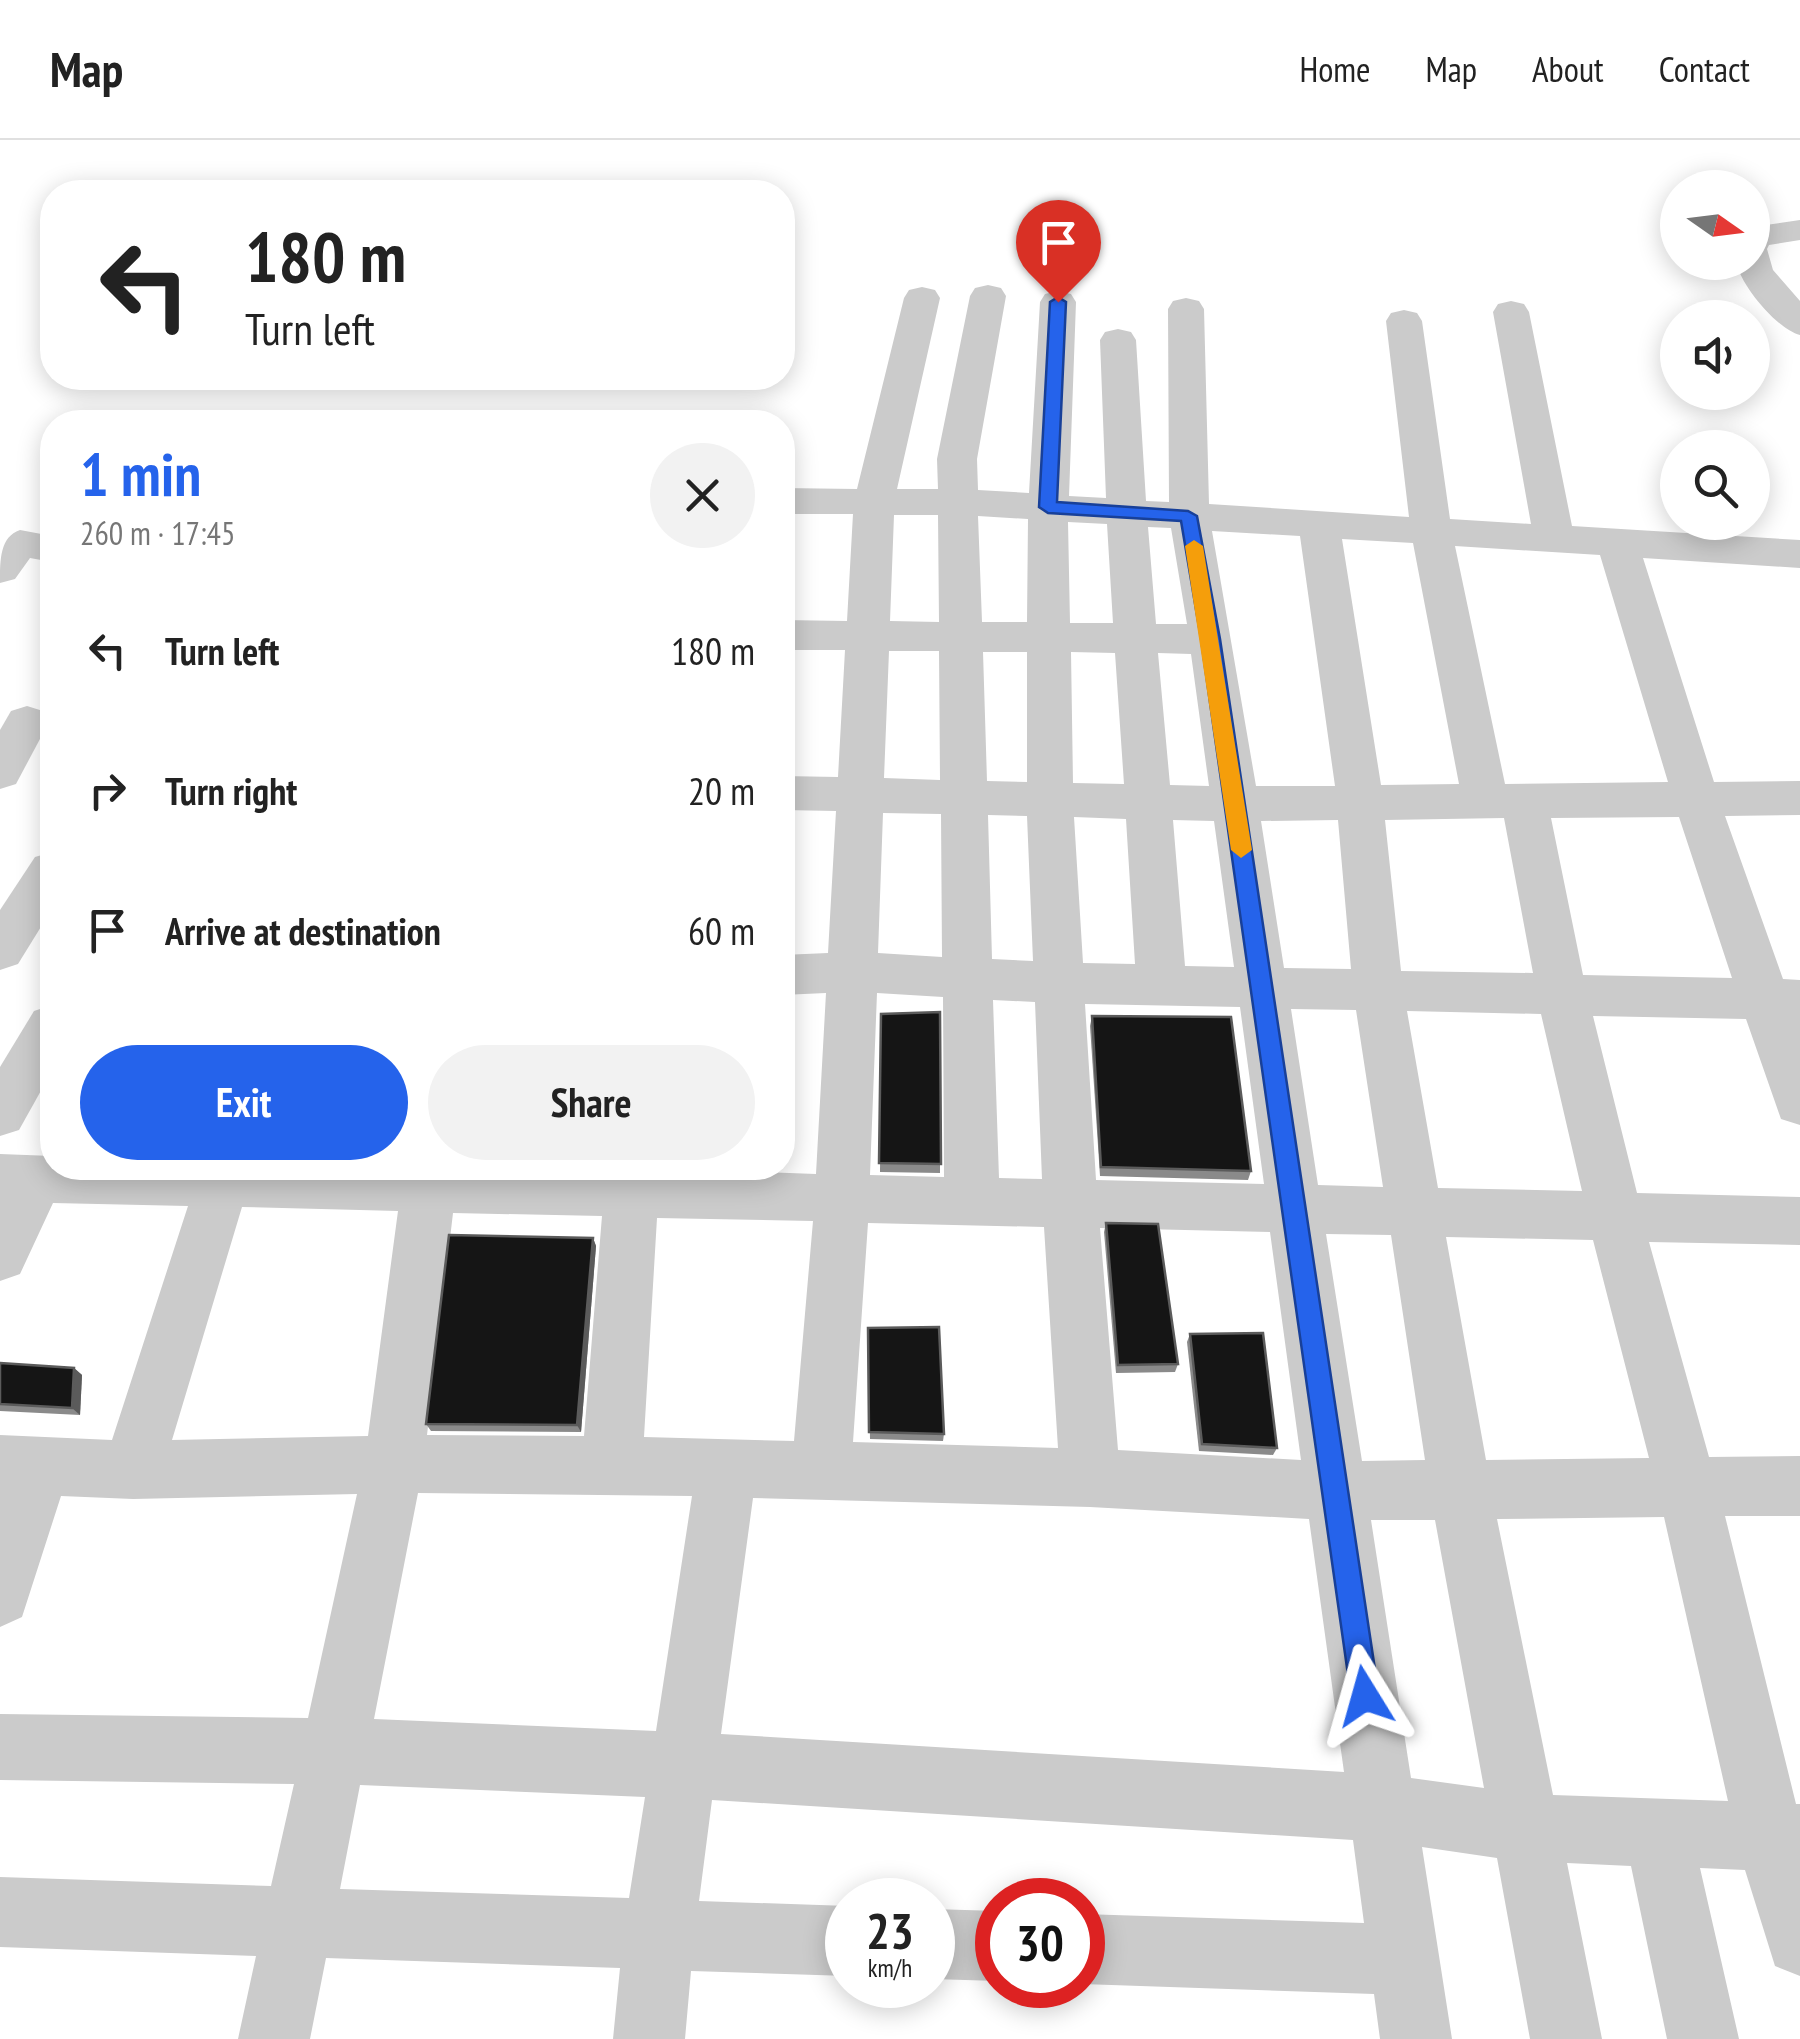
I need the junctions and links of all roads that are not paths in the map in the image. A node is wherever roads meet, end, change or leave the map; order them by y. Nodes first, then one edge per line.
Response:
1 (1800, 230) edge
2 (1770, 232) edge
3 (1763, 280) edge
4 (988, 296) dead end
5 (922, 298) dead end
6 (1058, 302) dead end
7 (1186, 309) dead end
8 (1510, 312) dead end
9 (1404, 321) dead end
10 (1800, 324) edge
11 (1118, 340) dead end
12 (874, 500) junction
13 (795, 501) edge
14 (958, 502) junction
15 (1048, 507) junction
16 (1123, 512) junction
17 (1188, 516) junction
18 (1319, 524) junction
19 (1431, 531) junction
20 (1554, 539) junction
21 (1618, 542) junction
22 (40, 547) edge
23 (1800, 554) edge
24 (0, 569) edge
25 (795, 635) edge
26 (1047, 635) junction
27 (962, 636) junction
28 (1133, 637) junction
29 (866, 638) junction
30 (1211, 639) junction
31 (27, 722) edge
32 (0, 772) edge
33 (795, 793) edge
34 (858, 794) junction
35 (965, 798) junction
36 (1696, 799) junction
37 (1360, 800) junction
38 (1505, 800) junction
39 (1050, 802) junction
40 (1150, 802) junction
41 (1798, 802) edge
42 (1234, 804) junction
43 (40, 889) edge
44 (18, 925) edge
45 (850, 972) junction
46 (795, 974) edge
47 (969, 978) junction
48 (1061, 983) junction
49 (1161, 984) junction
50 (1262, 985) junction
51 (1378, 992) junction
52 (1563, 998) junction
53 (1782, 1001) edge
54 (40, 1046) edge
55 (1800, 1104) edge
56 (0, 1114) edge
57 (19, 1179) edge
58 (222, 1180) edge
59 (429, 1180) edge
60 (631, 1180) edge
61 (842, 1198) junction
62 (972, 1202) junction
63 (1070, 1204) junction
64 (1295, 1209) junction
65 (1417, 1212) junction
66 (1616, 1217) junction
67 (1800, 1221) edge
68 (0, 1256) edge
69 (394, 1464) junction
70 (20, 1465) edge
71 (612, 1465) junction
72 (727, 1468) junction
73 (133, 1470) junction
74 (821, 1473) junction
75 (1090, 1478) junction
76 (1686, 1486) junction
77 (1800, 1486) edge
78 (1460, 1487) junction
79 (1335, 1491) junction
80 (0, 1595) edge
81 (334, 1751) junction
82 (3, 1757) edge
83 (684, 1766) junction
84 (1381, 1808) junction
85 (1528, 1828) junction
86 (1658, 1832) junction
87 (1785, 1838) edge
88 (0, 1912) edge
89 (298, 1922) junction
90 (659, 1934) junction
91 (825, 1940) edge
92 (1800, 1941) edge
93 (1105, 1950) edge
94 (1404, 1960) junction
95 (274, 2039) edge
96 (650, 2039) edge
97 (1416, 2039) edge
98 (1566, 2039) edge
99 (1703, 2039) edge

1 - 2 street
3 - 10 street
4 - 14 street
5 - 12 street
6 - 15 street
7 - 17 street
8 - 20 street
9 - 19 street
11 - 16 street
12 - 13 street
12 - 14 street
12 - 29 street
14 - 15 street
14 - 27 street
15 - 16 street
15 - 26 street
16 - 17 street
16 - 28 street
17 - 18 street
17 - 30 street
18 - 19 street
18 - 37 street
19 - 20 street
19 - 38 street
20 - 21 street
21 - 23 street
21 - 36 street
22 - 24 street
25 - 29 street
26 - 27 street
26 - 28 street
26 - 39 street
27 - 29 street
27 - 35 street
28 - 30 street
28 - 40 street
29 - 34 street
30 - 42 street
31 - 32 street
33 - 34 street
34 - 35 street
34 - 45 street
35 - 39 street
35 - 47 street
36 - 38 street
36 - 41 street
36 - 53 street
37 - 38 street
37 - 42 street
37 - 51 street
38 - 52 street
39 - 40 street
39 - 48 street
40 - 42 street
40 - 49 street
42 - 50 street
43 - 44 street
45 - 46 street
45 - 47 street
45 - 61 street
47 - 48 street
47 - 62 street
48 - 49 street
48 - 63 street
49 - 50 street
50 - 51 street
50 - 64 street
51 - 52 street
51 - 65 street
52 - 53 street
52 - 66 street
53 - 55 street
54 - 56 street
57 - 68 street
58 - 73 street
59 - 69 street
60 - 61 street
60 - 71 street
61 - 62 street
61 - 74 street
62 - 63 street
63 - 64 street
63 - 75 street
64 - 65 street
64 - 79 street
65 - 66 street
65 - 78 street
66 - 67 street
66 - 76 street
69 - 71 street
69 - 73 street
69 - 81 street
70 - 73 street
70 - 80 street
71 - 72 street
72 - 74 street
72 - 83 street
74 - 75 street
75 - 79 street
76 - 77 street
76 - 78 street
76 - 87 street
78 - 79 street
78 - 85 street
79 - 84 street
81 - 82 street
81 - 83 street
81 - 89 street
83 - 84 street
83 - 90 street
84 - 85 street
84 - 94 street
85 - 86 street
85 - 98 street
86 - 87 street
86 - 99 street
87 - 92 street
88 - 89 street
89 - 90 street
89 - 95 street
90 - 91 street
90 - 96 street
93 - 94 street
94 - 97 street

